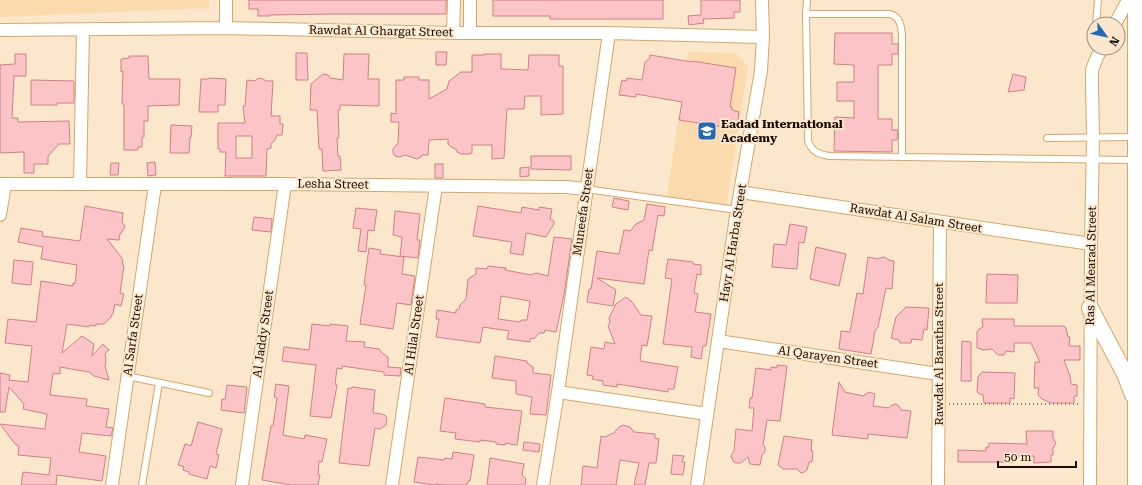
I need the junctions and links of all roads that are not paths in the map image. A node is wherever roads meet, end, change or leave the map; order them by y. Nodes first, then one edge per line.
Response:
1 (226, 0) edge
2 (454, 0) edge
3 (470, 0) edge
4 (762, 0) edge
5 (807, 0) edge
6 (1098, 0) edge
7 (1128, 0) edge
8 (1136, 0) edge
9 (806, 14) junction
10 (1097, 16) edge
11 (1119, 16) edge
12 (226, 28) junction
13 (0, 30) edge
14 (83, 30) junction
15 (453, 33) junction
16 (470, 33) junction
17 (609, 33) junction
18 (763, 37) junction
19 (1096, 56) edge
20 (1093, 137) junction
21 (1135, 137) junction
22 (1047, 138) dead end
23 (902, 157) junction
24 (1093, 160) junction
25 (1135, 160) junction
26 (2, 184) edge
27 (80, 184) junction
28 (155, 184) junction
29 (285, 184) junction
30 (436, 186) junction
31 (586, 189) junction
32 (740, 192) junction
33 (737, 210) junction
34 (0, 215) edge
35 (940, 222) junction
36 (1091, 244) junction
37 (1090, 308) junction
38 (718, 341) junction
39 (938, 374) junction
40 (127, 376) junction
41 (159, 383) junction
42 (558, 392) junction
43 (208, 393) dead end
44 (1136, 405) junction
45 (707, 414) junction
46 (112, 485) edge
47 (142, 485) edge
48 (242, 485) edge
49 (392, 485) edge
50 (543, 485) edge
51 (697, 485) edge
52 (938, 485) edge
53 (1090, 485) edge
54 (1136, 485) edge

1 - 12 street
2 - 15 street
3 - 16 street
4 - 18 street, Hayr Al Harba Street
5 - 9 lane
6 - 10 lane
7 - 11 street
8 - 21 street
9 - 23 lane
9 - 23 lane
12 - 14 street, Rawdat Al Ghargat Street
12 - 15 street, Rawdat Al Ghargat Street
13 - 14 street, Rawdat Al Ghargat Street
14 - 27 street
15 - 16 street, Rawdat Al Ghargat Street
16 - 17 street, Rawdat Al Ghargat Street
17 - 18 street, Rawdat Al Ghargat Street
17 - 31 street, Muneefa Street
18 - 32 street, Hayr Al Harba Street
19 - 20 street, Ras Al Mearad Street
20 - 21 lane
20 - 22 lane
20 - 24 street, Ras Al Mearad Street
21 - 25 street
23 - 24 lane
24 - 25 lane
24 - 36 street, Ras Al Mearad Street
25 - 44 street
26 - 27 street, Lesha Street
26 - 34 street
27 - 28 street, Lesha Street
28 - 29 street, Lesha Street
28 - 40 street, Al Sarfa Street
29 - 30 street, Lesha Street
29 - 48 street, Al Jaddy Street
30 - 31 street, Lesha Street
30 - 49 street, Al Hilal Street
31 - 33 lane
31 - 42 street, Muneefa Street
32 - 33 street, Hayr Al Harba Street
32 - 35 street, Rawdat Al Salam Street
33 - 38 street, Hayr Al Harba Street
35 - 36 street, Rawdat Al Salam Street
35 - 39 street, Rawdat Al Baratha Street
36 - 37 street, Ras Al Mearad Street
37 - 44 street
37 - 53 street, Ras Al Mearad Street
38 - 39 street, Al Qarayen Street
38 - 45 street, Hayr Al Harba Street
39 - 52 street, Rawdat Al Baratha Street
40 - 41 lane
40 - 46 street, Al Sarfa Street
41 - 43 lane
41 - 47 lane
42 - 45 street
42 - 50 street, Muneefa Street
44 - 54 street
45 - 51 street, Hayr Al Harba Street

